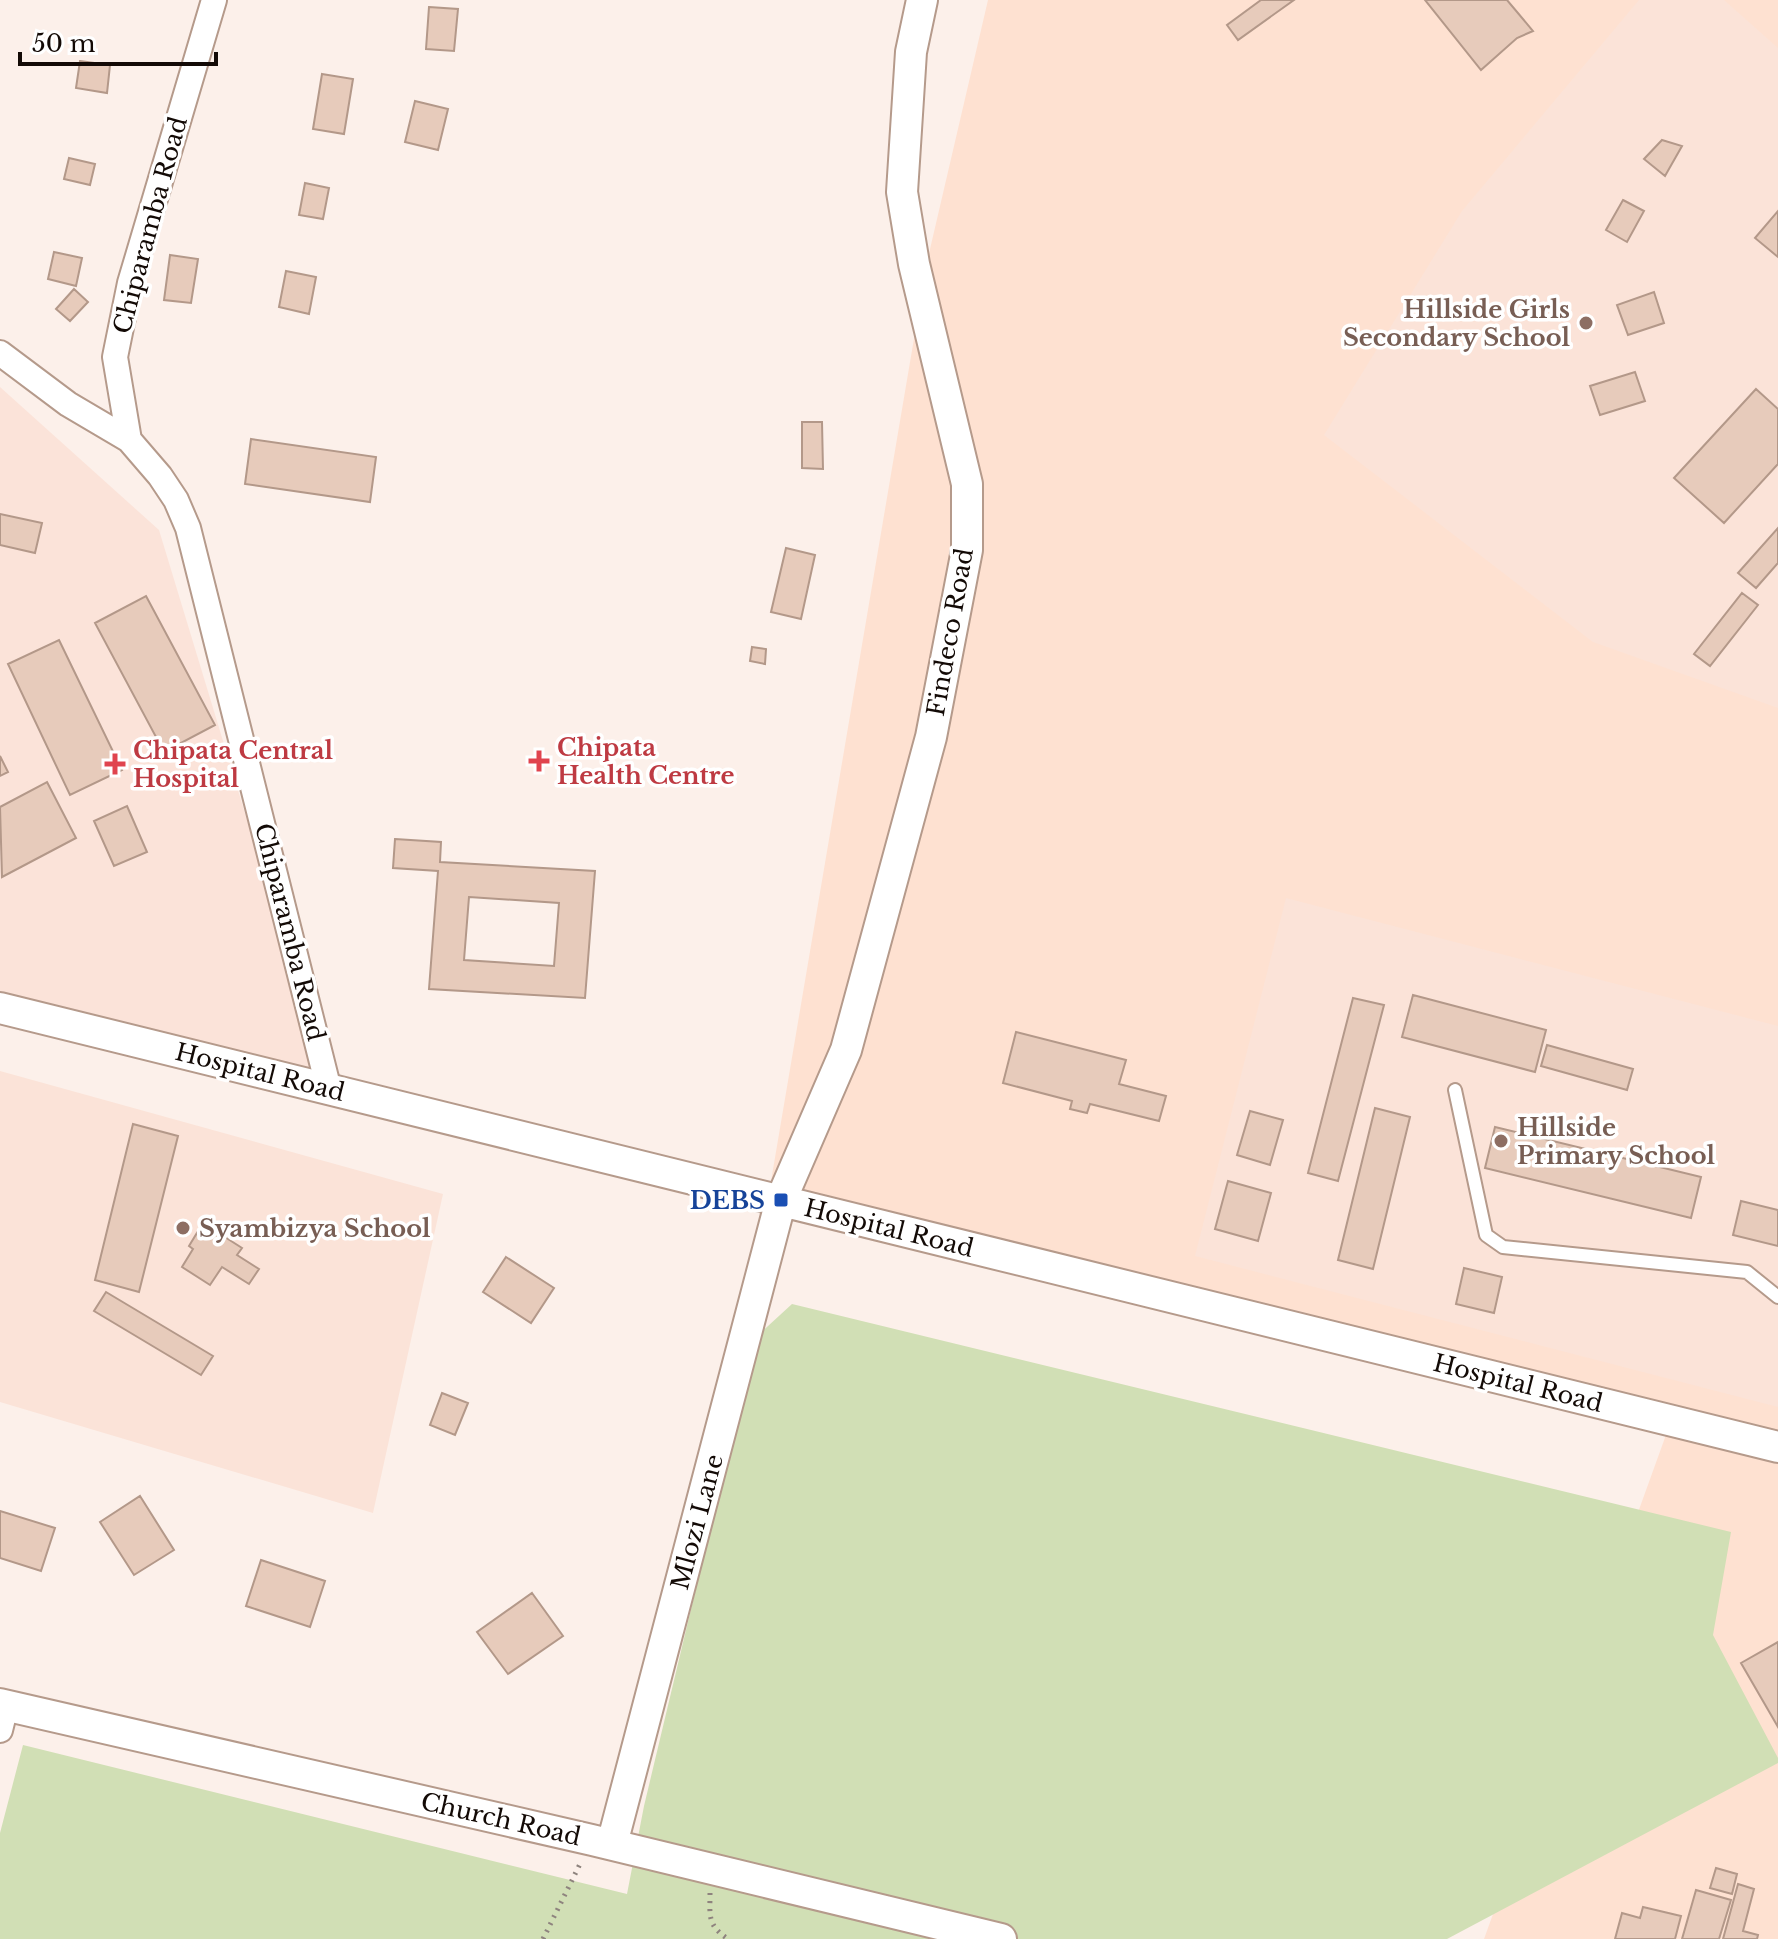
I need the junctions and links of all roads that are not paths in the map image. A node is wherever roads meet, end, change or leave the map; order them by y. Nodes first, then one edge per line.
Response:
1 (214, 0) edge
2 (922, 0) edge
3 (0, 353) edge
4 (129, 440) junction
5 (0, 1008) edge
6 (329, 1090) junction
7 (1455, 1090) dead end
8 (781, 1200) junction
9 (1778, 1297) edge
10 (1778, 1447) edge
11 (2, 1713) edge
12 (602, 1842) junction
13 (1001, 1939) edge

1 - 4 street, Chiparamba Road
2 - 8 street, Findeco Road
3 - 4 street
4 - 6 street, Chiparamba Road
5 - 6 street, Hospital Road
6 - 8 street, Hospital Road
7 - 9 lane
8 - 10 street, Hospital Road
8 - 12 street, Mlozi Lane
11 - 12 street, Church Road
12 - 13 street, Church Road

